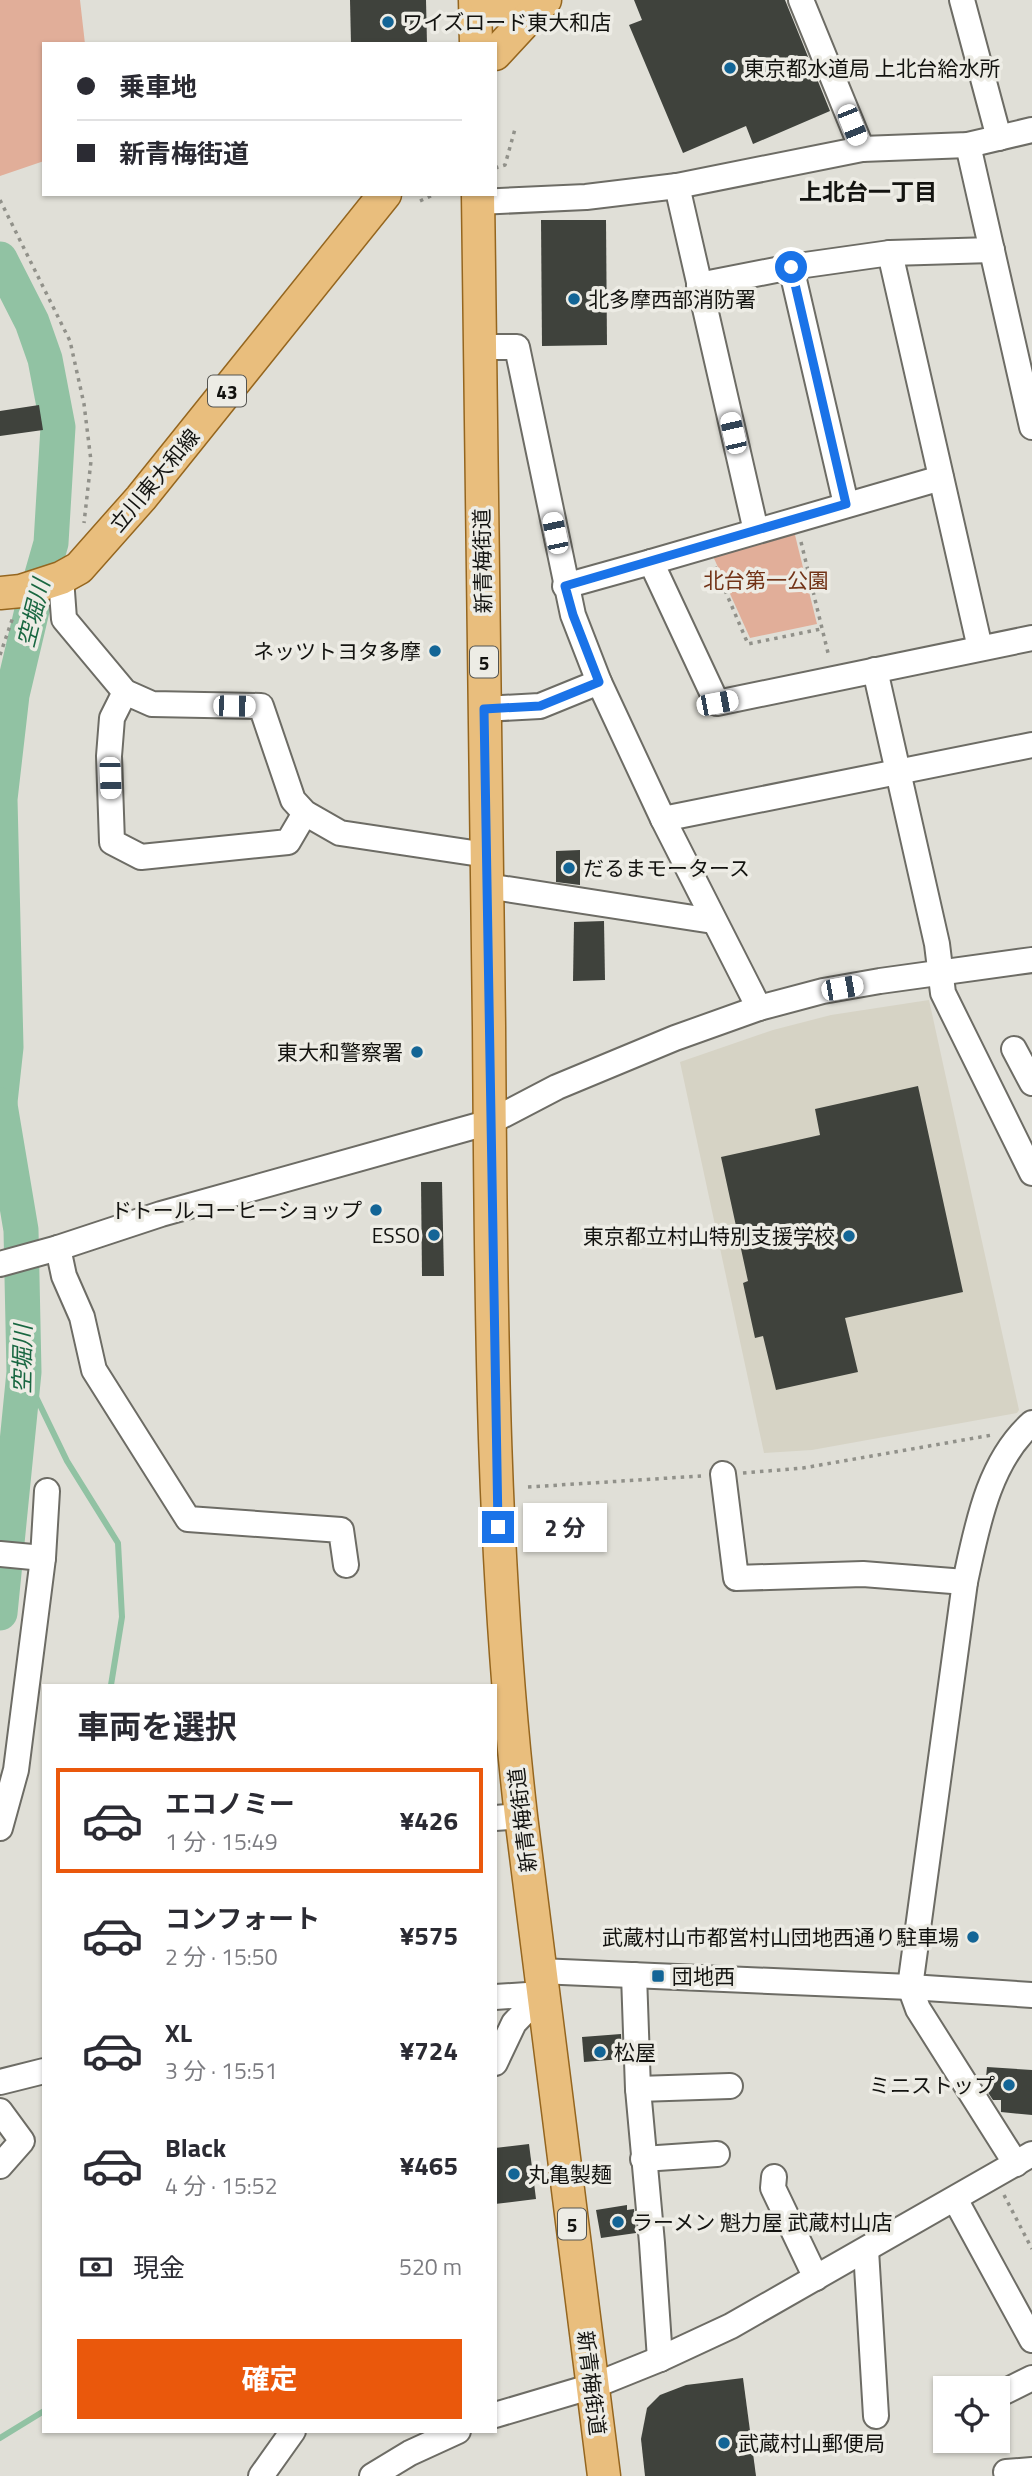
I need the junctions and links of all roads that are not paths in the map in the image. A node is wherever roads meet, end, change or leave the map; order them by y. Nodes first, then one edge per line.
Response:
1 (475, 0) edge
2 (485, 0) edge
3 (801, 0) edge
4 (962, 0) edge
5 (538, 7) edge
6 (476, 42) edge
7 (497, 52) edge
8 (1032, 130) edge
9 (999, 138) junction
10 (968, 145) junction
11 (862, 149) junction
12 (677, 186) junction
13 (383, 196) edge
14 (478, 198) edge
15 (992, 250) junction
16 (890, 253) junction
17 (791, 267) junction
18 (699, 285) junction
19 (480, 347) junction
20 (1032, 427) edge
21 (941, 478) junction
22 (846, 504) junction
23 (756, 531) junction
24 (651, 562) junction
25 (61, 578) junction
26 (565, 586) junction
27 (11, 592) edge
28 (1032, 638) edge
29 (981, 648) junction
30 (875, 670) junction
31 (599, 682) junction
32 (125, 692) junction
33 (484, 709) junction
34 (1032, 744) edge
35 (900, 772) junction
36 (305, 813) junction
37 (663, 819) junction
38 (487, 870) junction
39 (713, 921) junction
40 (1032, 960) edge
41 (940, 973) junction
42 (759, 1008) junction
43 (1014, 1049) dead end
44 (1032, 1083) edge
45 (490, 1122) junction
46 (1032, 1172) edge
47 (49, 1251) junction
48 (0, 1264) edge
49 (1028, 1427) edge
50 (723, 1474) road end
51 (47, 1491) dead end
52 (0, 1554) edge
53 (43, 1558) junction
54 (346, 1565) dead end
55 (965, 1582) junction
56 (508, 1817) edge
57 (0, 1828) edge
58 (634, 1975) junction
59 (541, 1983) junction
60 (910, 1987) junction
61 (1032, 1995) edge
62 (497, 1996) edge
63 (497, 2059) edge
64 (42, 2072) edge
65 (0, 2082) edge
66 (730, 2086) dead end
67 (638, 2089) junction
68 (0, 2111) edge
69 (717, 2154) dead end
70 (643, 2159) junction
71 (1024, 2159) edge
72 (0, 2166) edge
73 (774, 2177) dead end
74 (955, 2199) junction
75 (866, 2250) junction
76 (816, 2278) junction
77 (1032, 2340) edge
78 (660, 2359) junction
79 (1032, 2378) edge
80 (593, 2386) junction
81 (1010, 2389) edge
82 (497, 2414) edge
83 (876, 2416) dead end
84 (292, 2433) edge
85 (454, 2433) edge
86 (1032, 2470) edge
87 (1006, 2472) dead end
88 (261, 2476) edge
89 (372, 2476) edge
90 (604, 2476) edge

1 - 6 main road
2 - 5 main road
3 - 11 street
4 - 9 street
5 - 7 main road
8 - 9 street
9 - 10 street
10 - 11 street
10 - 15 street
11 - 12 street
12 - 14 street
12 - 18 street
13 - 25 main road, 立川東大和線 / 43
14 - 19 main road, 新青梅街道 / 5
15 - 16 street
15 - 20 street
16 - 17 street
16 - 21 street
17 - 18 street
17 - 22 street
18 - 23 street
19 - 26 street
19 - 33 main road, 新青梅街道 / 5
21 - 22 street
21 - 29 street
22 - 23 street
23 - 24 street
24 - 26 street
24 - 30 street
25 - 27 main road, 立川東大和線 / 43
25 - 32 street
26 - 31 street
28 - 29 street
29 - 30 street
30 - 35 street
31 - 33 street
31 - 37 street
32 - 36 street
32 - 36 street
33 - 38 main road, 新青梅街道 / 5
34 - 35 street
35 - 37 street
35 - 41 street
36 - 38 street
37 - 39 street
38 - 39 street
38 - 45 main road, 新青梅街道 / 5
39 - 42 street
40 - 41 street
41 - 42 street
41 - 46 street
42 - 45 street
43 - 44 street
45 - 47 street
45 - 56 main road, 新青梅街道 / 5
47 - 48 street
47 - 54 street
49 - 55 street
50 - 55 street
51 - 53 street
52 - 53 street
53 - 57 street
55 - 60 street
56 - 59 main road, 新青梅街道 / 5
58 - 59 street
58 - 60 street
58 - 67 street
59 - 62 street
59 - 63 street
59 - 80 main road, 新青梅街道 / 5
60 - 61 street
60 - 71 street
64 - 65 street
66 - 67 street
67 - 70 street
68 - 72 street
69 - 70 street
70 - 78 street
71 - 74 street
73 - 76 street
74 - 75 street
74 - 77 street
75 - 76 street
75 - 83 street
76 - 78 street
78 - 80 street
79 - 81 street
80 - 82 street
80 - 90 main road, 新青梅街道 / 5
84 - 88 street
85 - 89 street
86 - 87 street

